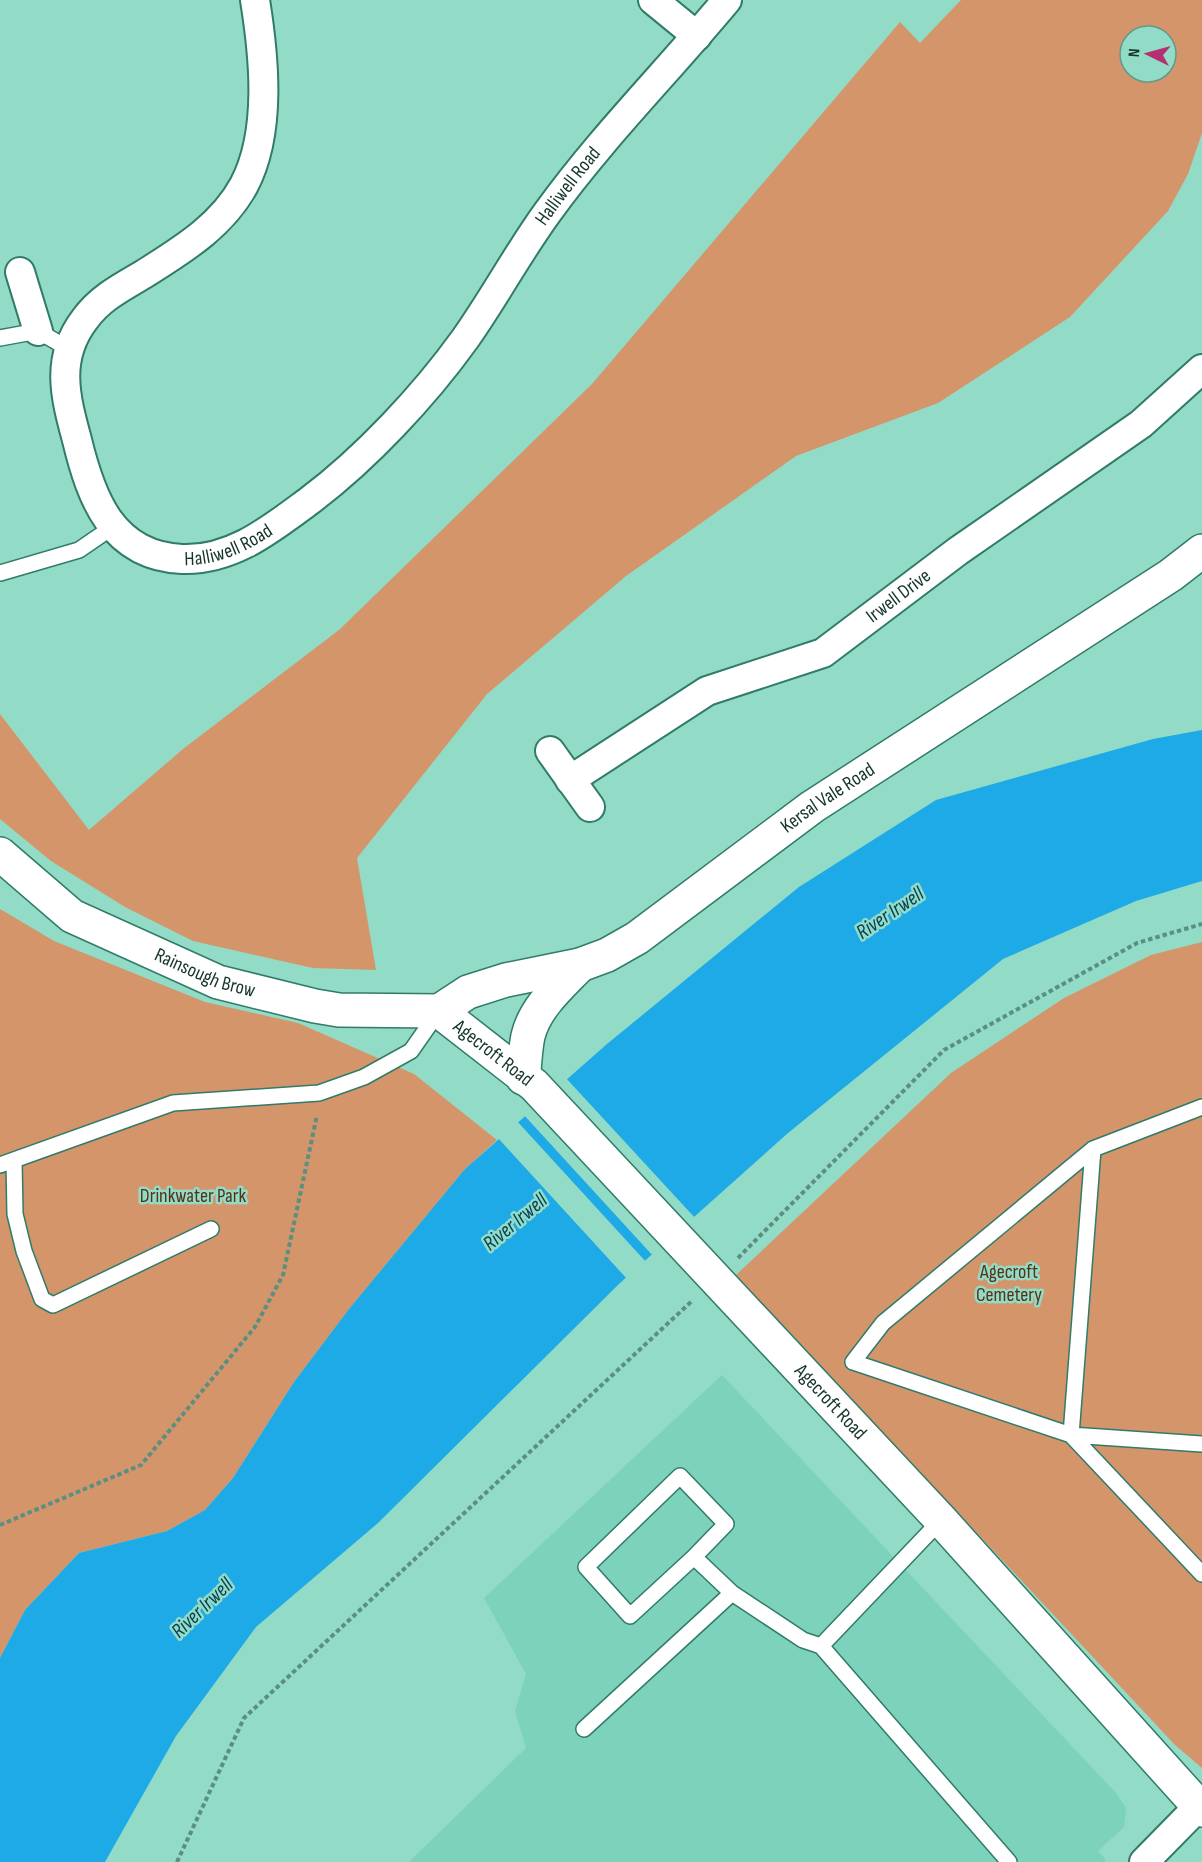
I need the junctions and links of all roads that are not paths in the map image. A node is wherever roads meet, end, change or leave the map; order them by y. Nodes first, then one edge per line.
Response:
1 (255, 0) edge
2 (653, 0) edge
3 (727, 0) edge
4 (697, 36) junction
5 (20, 272) dead end
6 (38, 331) junction
7 (0, 338) edge
8 (67, 348) junction
9 (1202, 369) edge
10 (114, 526) junction
11 (1202, 551) edge
12 (0, 573) edge
13 (550, 751) dead end
14 (570, 780) junction
15 (590, 807) dead end
16 (0, 854) edge
17 (580, 965) junction
18 (439, 1011) junction
19 (524, 1078) junction
20 (1202, 1107) edge
21 (1093, 1149) junction
22 (7, 1163) edge
23 (211, 1229) dead end
24 (1071, 1435) junction
25 (1202, 1444) edge
26 (941, 1520) junction
27 (694, 1557) junction
28 (1202, 1574) edge
29 (732, 1593) junction
30 (821, 1646) junction
31 (584, 1729) dead end
32 (1200, 1809) edge
33 (1009, 1862) edge
34 (1144, 1862) edge

1 - 8 street, Halliwell Road
2 - 4 street
3 - 4 street, Halliwell Road
4 - 10 street, Halliwell Road
5 - 6 street
6 - 7 lane
6 - 8 lane
8 - 10 street, Halliwell Road
9 - 14 street, Irwell Drive
10 - 12 lane
11 - 17 main road, Kersal Vale Road
13 - 14 street
14 - 15 street
16 - 18 main road, Rainsough Brow
17 - 18 main road, Kersal Vale Road
17 - 19 main road
18 - 19 main road, Agecroft Road
18 - 22 lane
19 - 26 main road, Agecroft Road
20 - 21 lane
21 - 24 lane
21 - 24 lane
22 - 23 lane
24 - 25 lane
24 - 28 lane
26 - 30 lane
26 - 32 main road, Agecroft Road
27 - 27 lane
27 - 29 lane
29 - 30 lane
29 - 31 lane
30 - 33 lane
32 - 34 street

